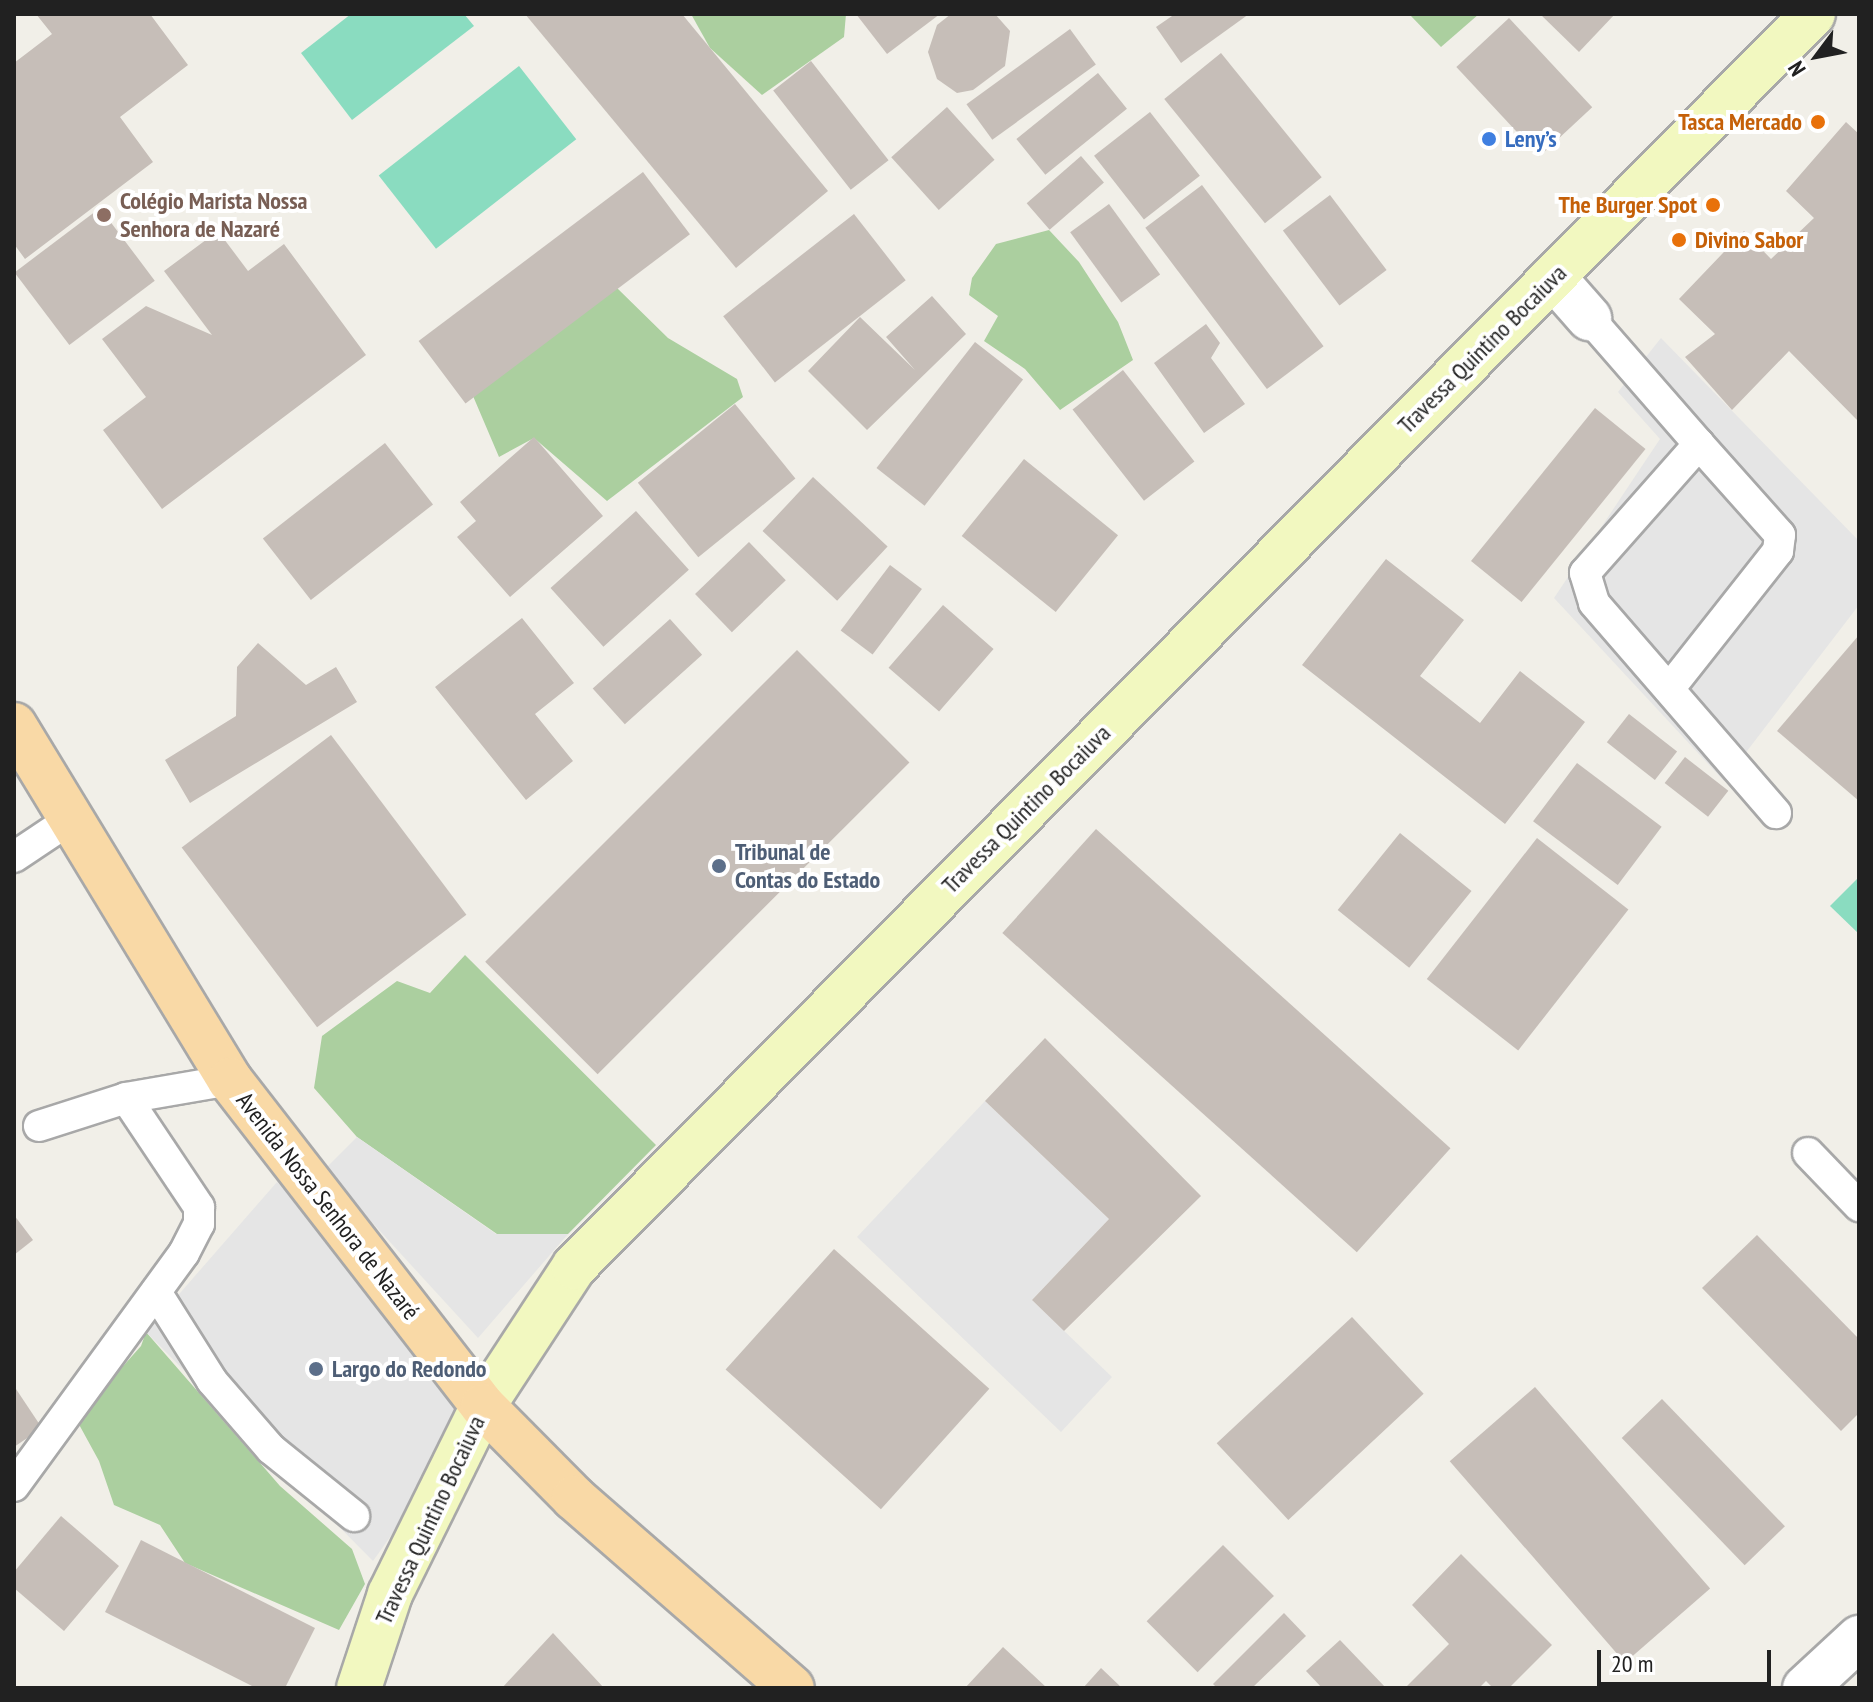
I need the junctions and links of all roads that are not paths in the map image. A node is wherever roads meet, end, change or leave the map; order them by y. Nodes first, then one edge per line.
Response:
1 (1813, 14) edge
2 (1553, 277) junction
3 (1589, 318) joint
4 (1699, 444) junction
5 (1669, 689) junction
6 (14, 725) edge
7 (1776, 813) dead end
8 (71, 819) junction
9 (14, 857) edge
10 (230, 1080) junction
11 (126, 1098) junction
12 (39, 1126) dead end
13 (1808, 1153) dead end
14 (1859, 1206) edge
15 (156, 1292) junction
16 (483, 1406) junction
17 (14, 1486) edge
18 (354, 1516) dead end
19 (1859, 1638) edge
20 (359, 1688) edge
21 (792, 1688) edge
22 (1805, 1688) edge

1 - 2 street, Travessa Quintino Bocaiuva
2 - 3 street
2 - 16 street, Travessa Quintino Bocaiuva
3 - 4 lane
4 - 5 lane
4 - 5 lane
5 - 7 lane
6 - 8 main road, Avenida Nossa Senhora de Nazaré
8 - 9 lane
8 - 10 main road, Avenida Nossa Senhora de Nazaré
10 - 11 lane
10 - 16 main road, Avenida Nossa Senhora de Nazaré
11 - 12 lane
11 - 15 lane
13 - 14 lane
15 - 17 lane
15 - 18 lane
16 - 20 street, Travessa Quintino Bocaiuva
16 - 21 main road, Avenida Nossa Senhora de Nazaré
19 - 22 street

